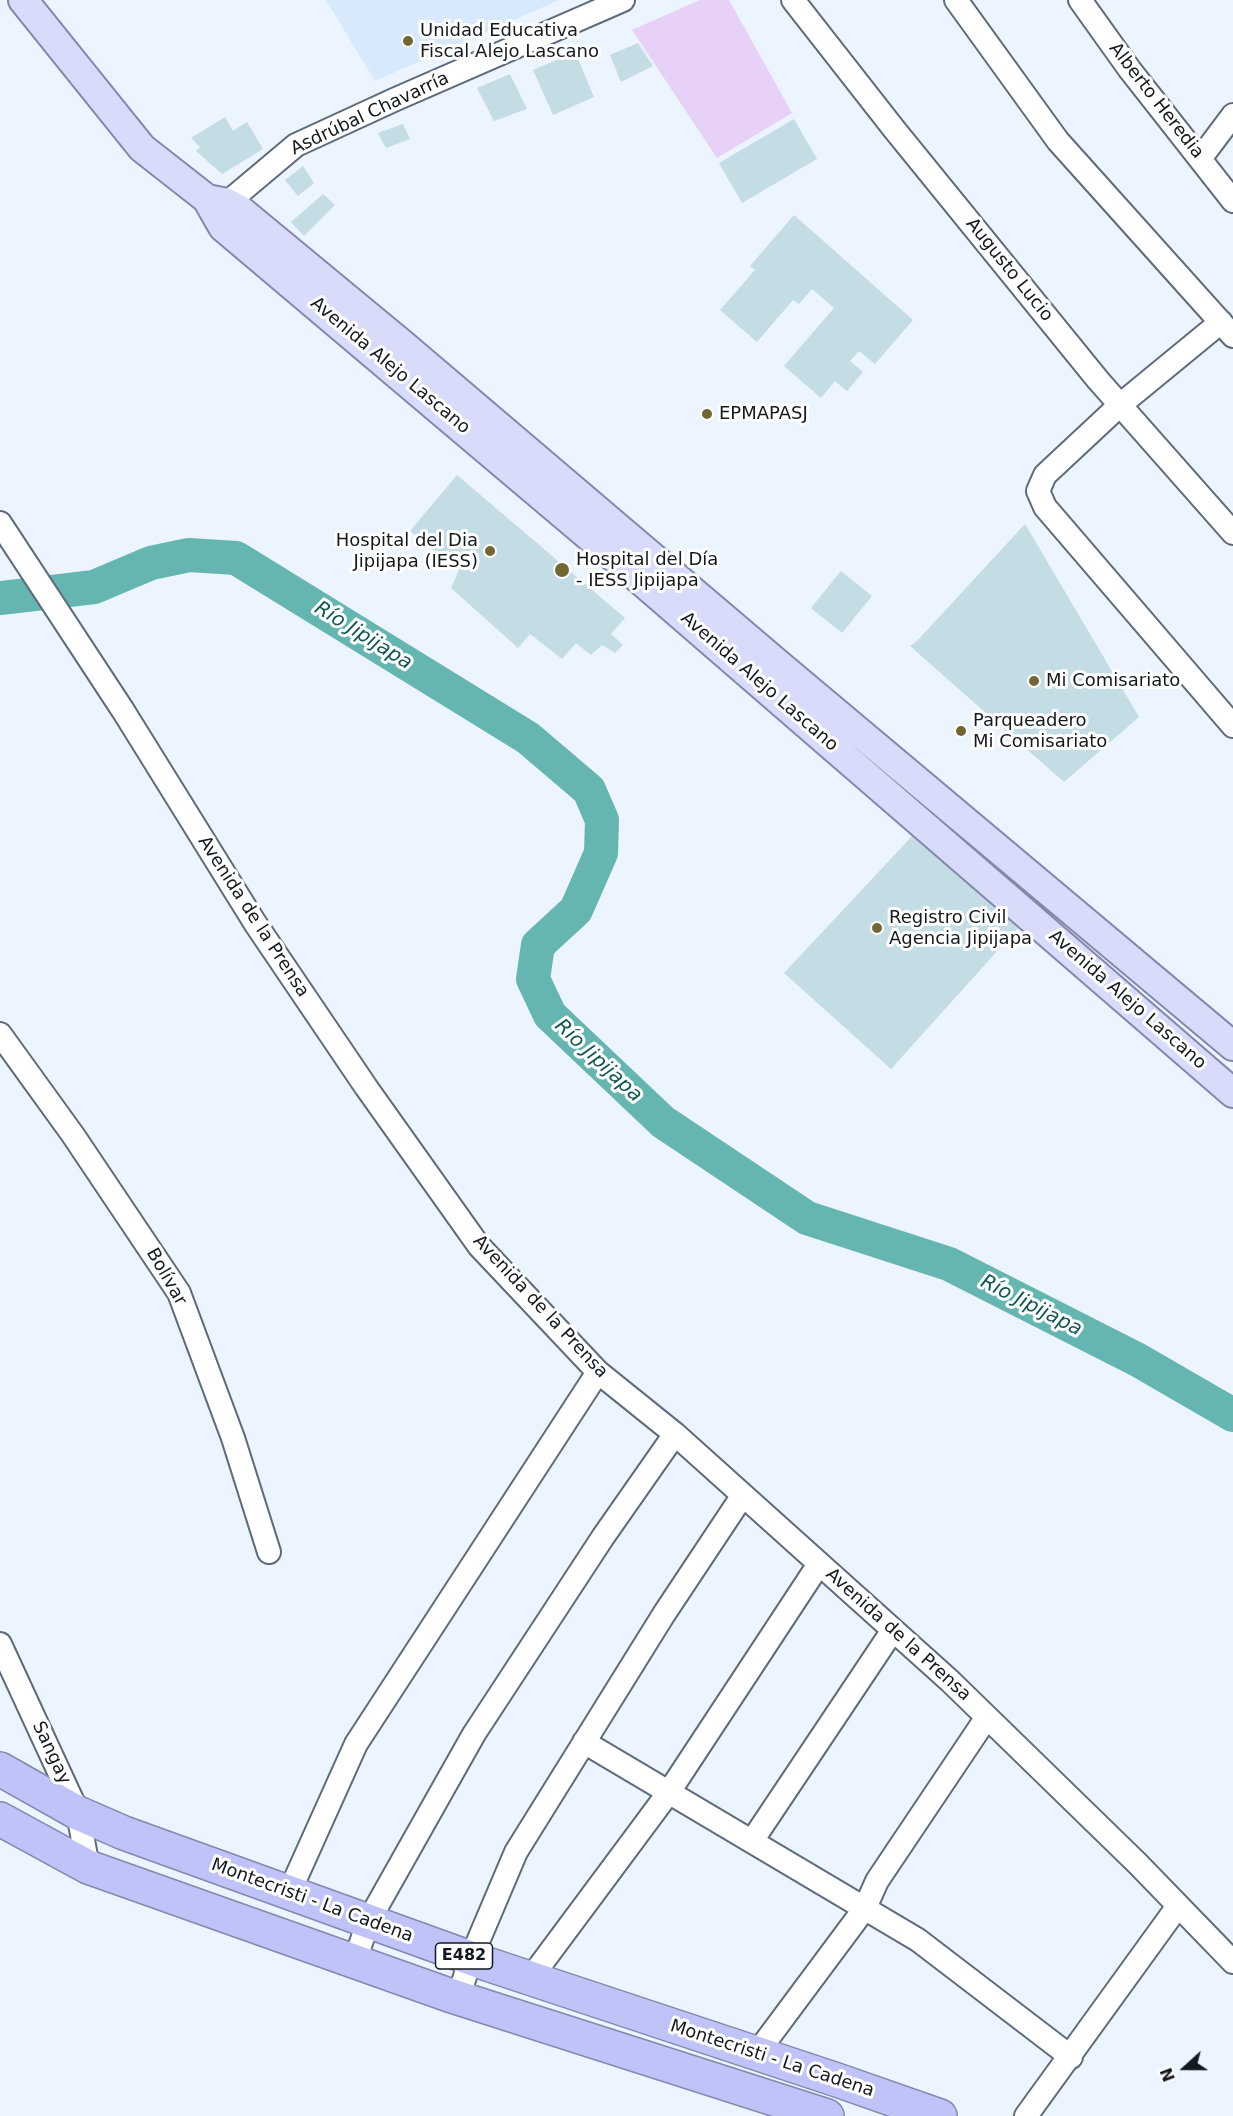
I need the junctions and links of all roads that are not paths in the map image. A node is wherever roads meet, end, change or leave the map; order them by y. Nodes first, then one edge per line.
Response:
1 (23, 0) edge
2 (623, 0) edge
3 (793, 0) edge
4 (956, 0) edge
5 (1080, 0) edge
6 (1233, 115) edge
7 (1200, 159) junction
8 (217, 201) junction
9 (1233, 201) edge
10 (1227, 329) edge
11 (1120, 405) junction
12 (0, 523) edge
13 (1233, 533) edge
14 (1233, 726) edge
15 (0, 1034) edge
16 (1233, 1046) edge
17 (1233, 1093) edge
18 (598, 1372) junction
19 (675, 1434) junction
20 (743, 1495) junction
21 (269, 1552) dead end
22 (819, 1564) junction
23 (893, 1630) junction
24 (0, 1644) edge
25 (987, 1717) junction
26 (584, 1742) junction
27 (0, 1769) edge
28 (669, 1792) junction
29 (78, 1814) junction
30 (0, 1819) edge
31 (752, 1841) junction
32 (88, 1867) junction
33 (289, 1893) junction
34 (1178, 1906) junction
35 (865, 1908) junction
36 (369, 1922) junction
37 (471, 1958) junction
38 (355, 1961) junction
39 (1233, 1962) edge
40 (530, 1979) junction
41 (458, 1998) junction
42 (757, 2053) junction
43 (1071, 2057) junction
44 (837, 2080) junction
45 (826, 2116) edge
46 (940, 2116) edge
47 (1026, 2116) edge

1 - 8 main road, Avenida Alejo Lascano
2 - 8 street, Asdrúbal Chavarría
3 - 11 street, Augusto Lucio
4 - 10 street
5 - 7 street, Alberto Heredia
6 - 7 street
7 - 9 street, Alberto Heredia
8 - 16 main road, Avenida Alejo Lascano
8 - 17 main road, Avenida Alejo Lascano
10 - 11 street
11 - 13 street, Augusto Lucio
11 - 14 street
12 - 18 street, Avenida de la Prensa
15 - 21 street, Bolívar
18 - 19 street, Avenida de la Prensa
18 - 33 street
19 - 20 street, Avenida de la Prensa
19 - 36 street
20 - 22 street, Avenida de la Prensa
20 - 26 street
22 - 23 street, Avenida de la Prensa
22 - 28 street
23 - 25 street, Avenida de la Prensa
23 - 31 street
24 - 29 street, Sangay
25 - 34 street, Avenida de la Prensa
25 - 35 street
26 - 28 street
26 - 37 street
27 - 29 highway, Montecristi - La Cadena / E482
28 - 31 street
28 - 40 street
29 - 32 street, Sangay
29 - 33 highway, Montecristi - La Cadena / E482
30 - 32 highway, Montecristi - La Cadena / E482
31 - 35 street
32 - 38 highway, Montecristi - La Cadena / E482
33 - 36 highway, Montecristi - La Cadena / E482
34 - 39 street, Avenida de la Prensa
34 - 43 street
35 - 42 street
35 - 43 street
36 - 37 highway, Montecristi - La Cadena / E482
36 - 38 street
37 - 40 highway, Montecristi - La Cadena / E482
37 - 41 street
38 - 41 highway, Montecristi - La Cadena / E482
40 - 42 highway, Montecristi - La Cadena / E482
41 - 45 highway, Montecristi - La Cadena / E482
42 - 44 highway, Montecristi - La Cadena / E482
43 - 47 street
44 - 45 street
44 - 46 highway, Montecristi - La Cadena / E482

